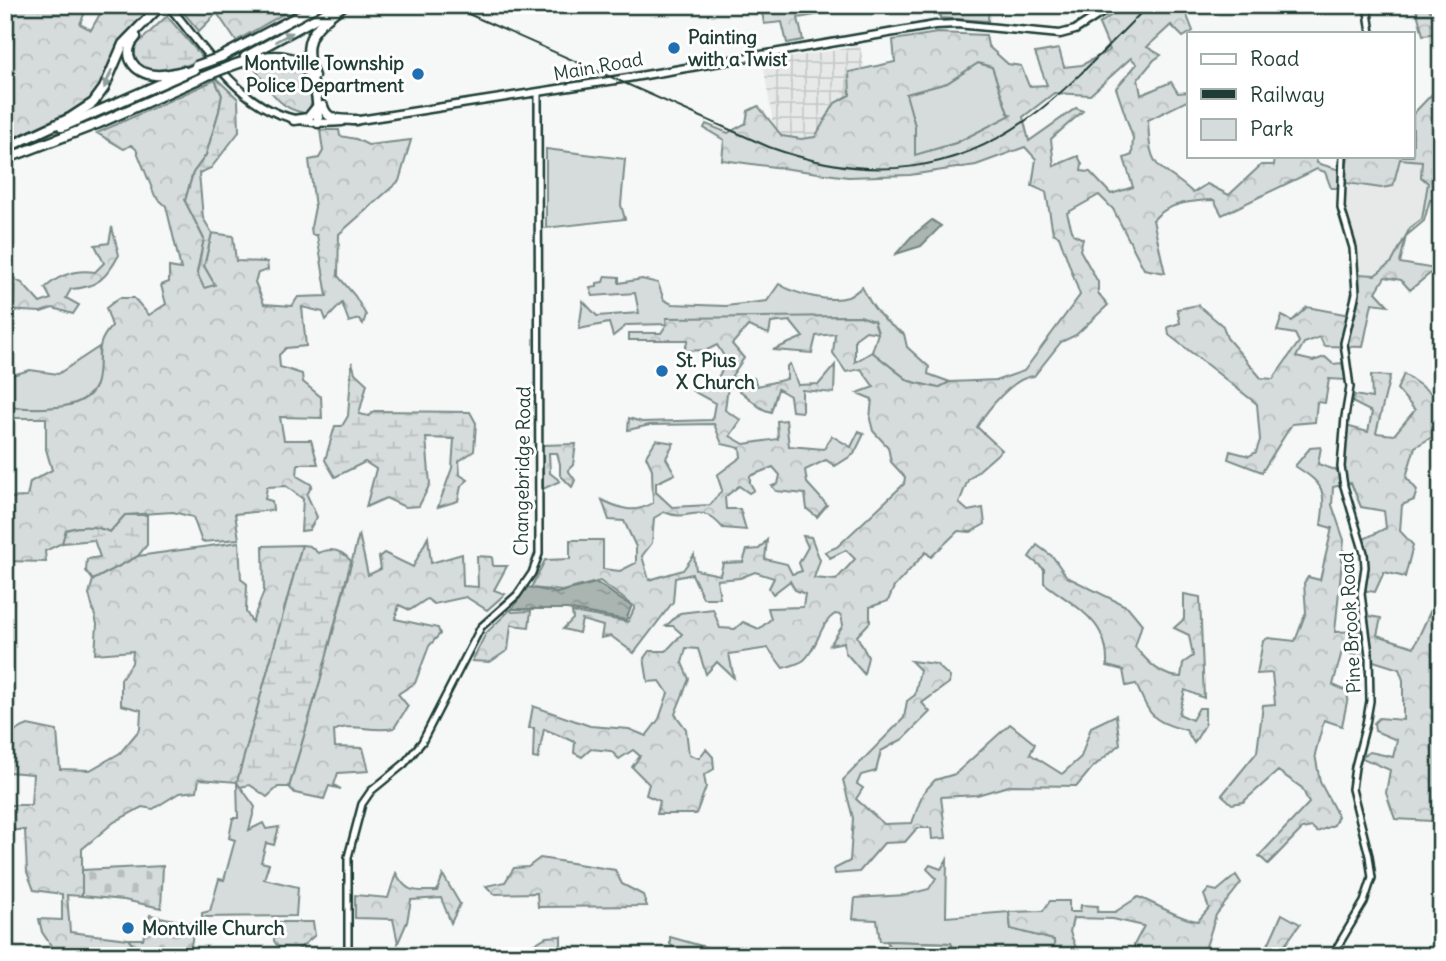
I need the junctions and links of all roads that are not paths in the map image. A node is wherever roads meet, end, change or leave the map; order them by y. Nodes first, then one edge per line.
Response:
1 (161, 5) edge
2 (167, 5) edge
3 (319, 5) edge
4 (342, 5) edge
5 (1114, 5) edge
6 (1367, 5) edge
7 (1371, 32) edge
8 (227, 66) junction
9 (196, 67) junction
10 (538, 92) junction
11 (320, 102) junction
12 (294, 120) junction
13 (356, 120) junction
14 (320, 123) junction
15 (6, 148) edge
16 (1343, 158) edge
17 (5, 159) edge
18 (348, 956) edge
19 (1332, 956) edge

1 -> 15 highway
2 - 9 highway
2 - 12 main road, Main Road
3 - 9 highway, bridge
8 -> 4 highway
4 - 11 highway
5 - 10 main road, Main Road
6 - 7 main road
8 - 11 highway
8 - 17 highway, bridge
9 - 15 highway
10 - 13 main road, Main Road
10 - 18 main road, Changebridge Road
11 - 12 highway
11 - 13 highway
11 - 14 highway
12 - 14 main road, Main Road
13 - 14 main road, Main Road
16 - 19 main road, Pine Brook Road

